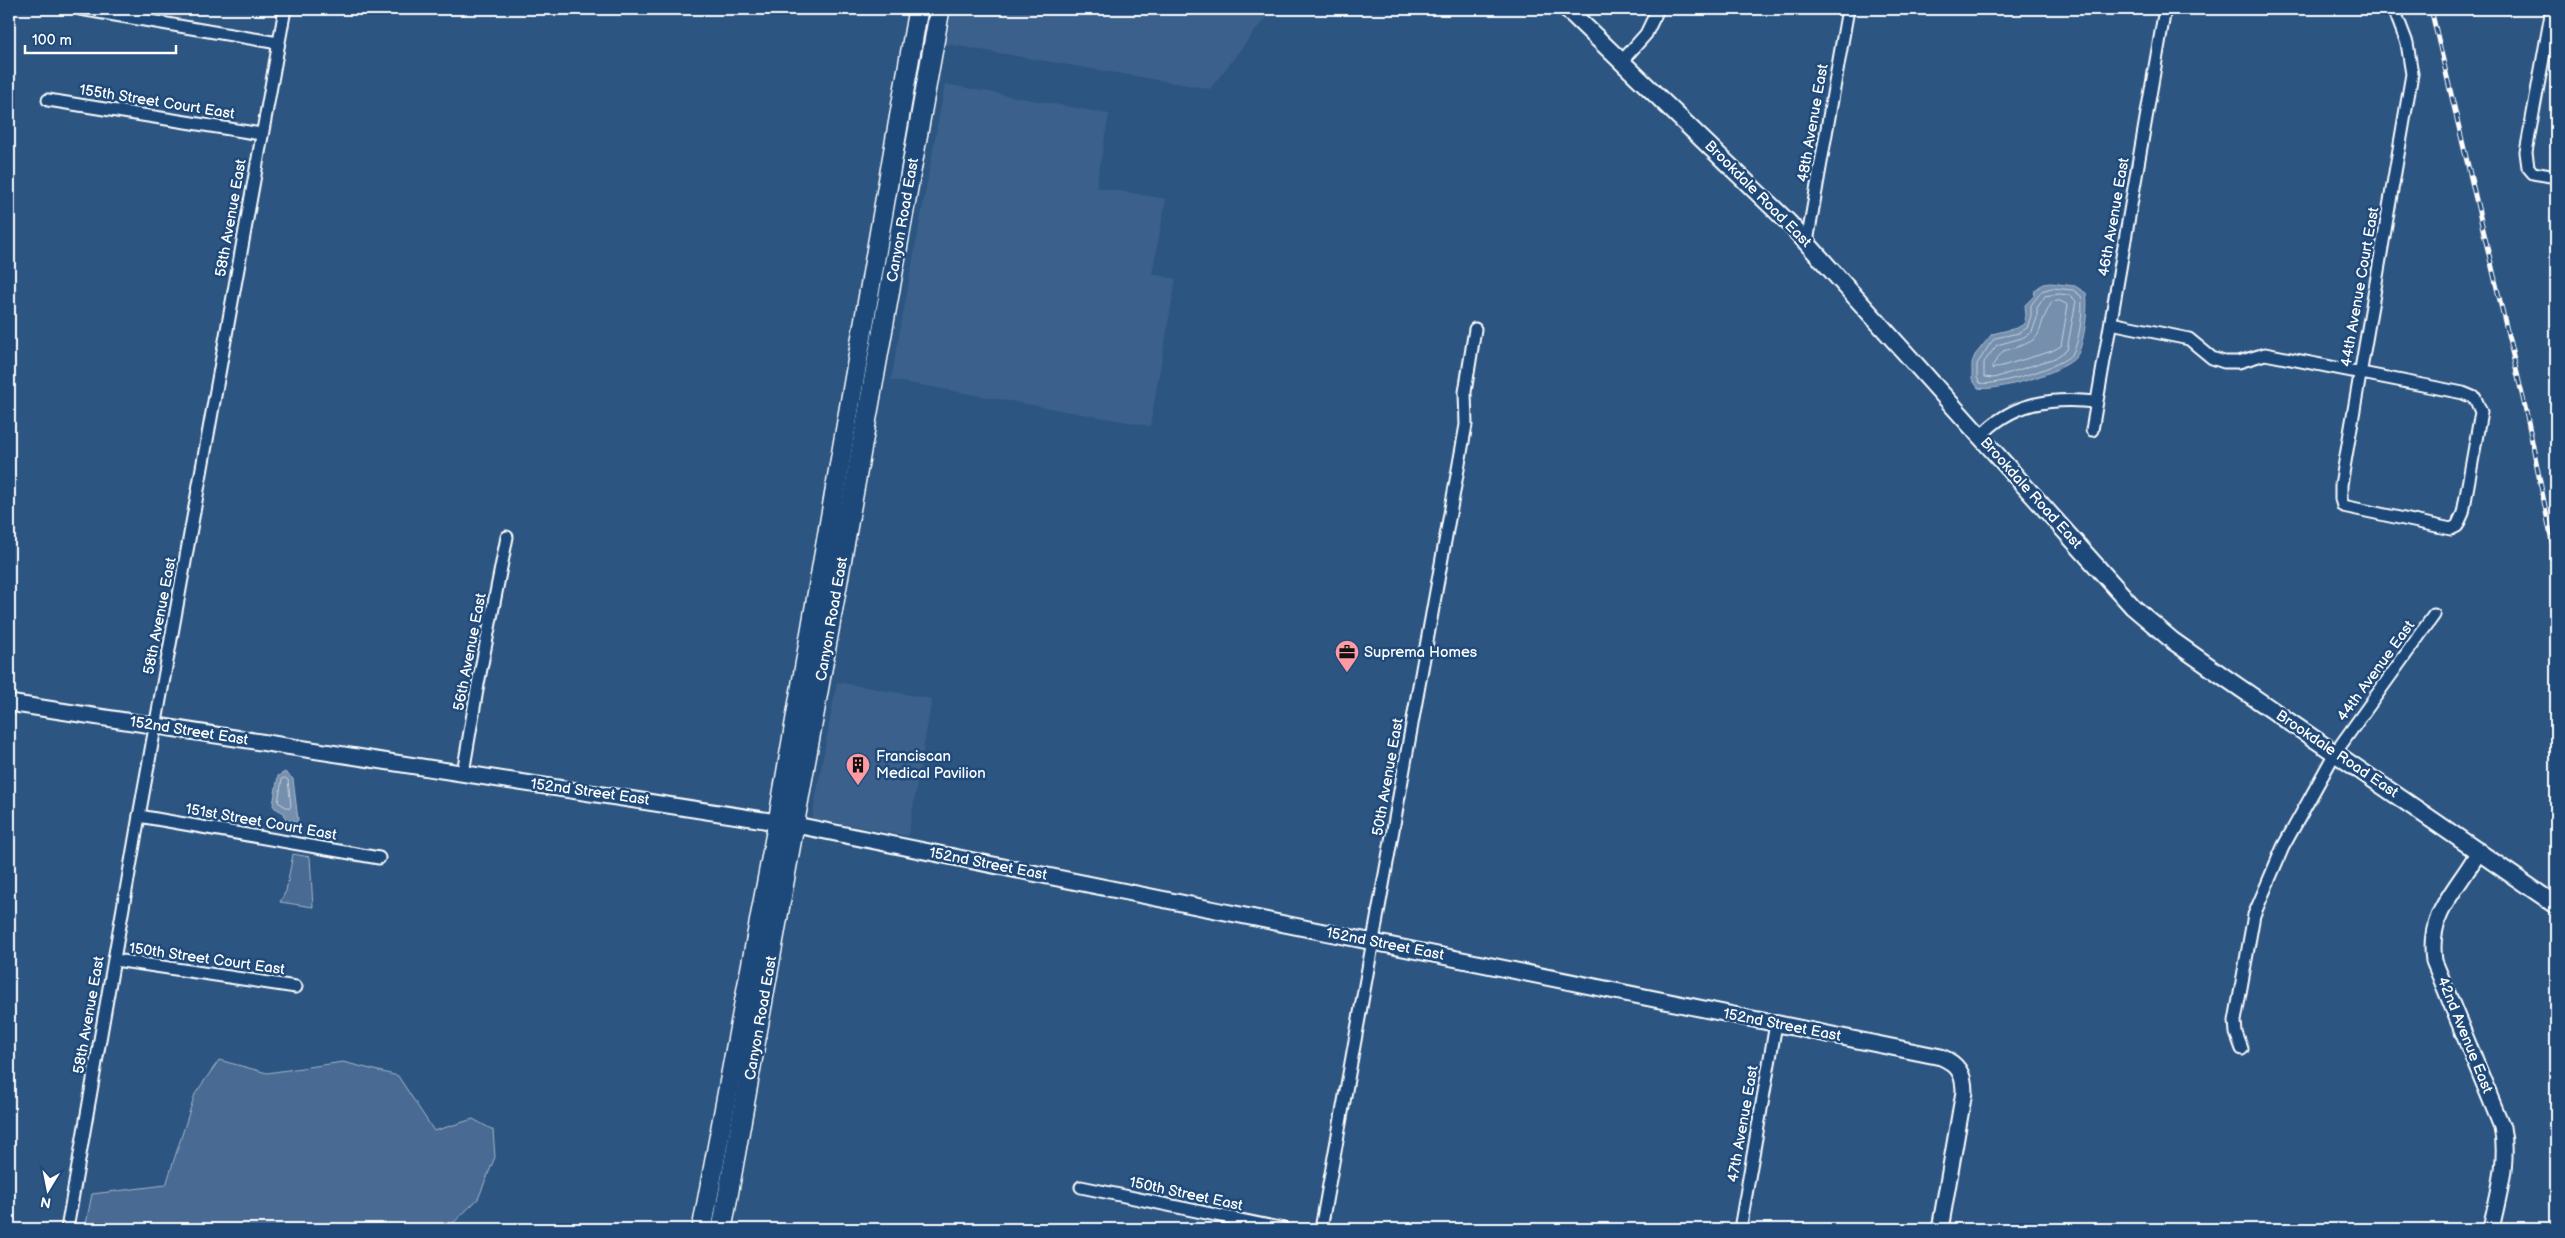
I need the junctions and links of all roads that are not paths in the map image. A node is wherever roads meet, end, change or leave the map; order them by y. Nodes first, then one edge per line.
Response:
1 (80, 9) edge
2 (285, 9) edge
3 (918, 9) edge
4 (940, 9) edge
5 (1567, 9) edge
6 (1658, 9) edge
7 (1848, 9) edge
8 (2165, 9) edge
9 (2394, 9) edge
10 (2552, 9) edge
11 (278, 43) junction
12 (1622, 61) junction
13 (48, 100) dead end
14 (262, 134) junction
15 (2556, 177) edge
16 (1806, 242) junction
17 (2111, 323) junction
18 (1475, 329) dead end
19 (2360, 374) junction
20 (2096, 402) junction
21 (2092, 430) dead end
22 (1980, 437) junction
23 (508, 536) dead end
24 (2434, 616) dead end
25 (9, 703) edge
26 (155, 726) junction
27 (2335, 753) junction
28 (463, 773) junction
29 (139, 816) junction
30 (787, 823) junction
31 (2479, 851) junction
32 (379, 858) dead end
33 (2556, 905) edge
34 (1374, 942) junction
35 (114, 960) junction
36 (296, 987) dead end
37 (1776, 1024) junction
38 (2242, 1049) dead end
39 (1081, 1187) dead end
40 (67, 1229) edge
41 (702, 1229) edge
42 (722, 1229) edge
43 (1284, 1229) edge
44 (1321, 1229) edge
45 (1740, 1229) edge
46 (1940, 1229) edge
47 (2491, 1229) edge

1 - 11 street
2 - 11 street, 58th Avenue East
3 - 30 main road, Canyon Road East
4 - 30 main road, Canyon Road East
5 - 12 main road, Brookdale Road East
6 - 12 street
7 - 16 street, 48th Avenue East
8 - 17 street, 46th Avenue East
9 - 19 street, 44th Avenue Court East
10 - 15 street
11 - 14 street, 58th Avenue East
12 - 16 main road, Brookdale Road East
13 - 14 street, 155th Street Court East
14 - 26 street, 58th Avenue East
16 - 22 main road, Brookdale Road East
17 - 19 street
17 - 20 street, 46th Avenue East
18 - 34 street, 50th Avenue East
19 - 19 street, 44th Avenue Court East
20 - 21 street, 46th Avenue East
20 - 22 street
22 - 27 main road, Brookdale Road East
23 - 28 street, 56th Avenue East
24 - 27 street, 44th Avenue East
25 - 26 street, 152nd Street East
26 - 28 street, 152nd Street East
26 - 29 street, 58th Avenue East
27 - 31 main road, Brookdale Road East
27 - 38 street, 44th Avenue East
28 - 30 street, 152nd Street East
29 - 32 street, 151st Street Court East
29 - 35 street, 58th Avenue East
30 - 34 street, 152nd Street East
30 - 41 main road, Canyon Road East
30 - 42 main road, Canyon Road East
31 - 33 main road, Brookdale Road East
31 - 47 street, 42nd Avenue East
34 - 37 street, 152nd Street East
34 - 44 street, 50th Avenue East
35 - 36 street, 150th Street Court East
35 - 40 street, 58th Avenue East
37 - 45 street, 47th Avenue East
37 - 46 street, 152nd Street East
39 - 43 street, 150th Street East

